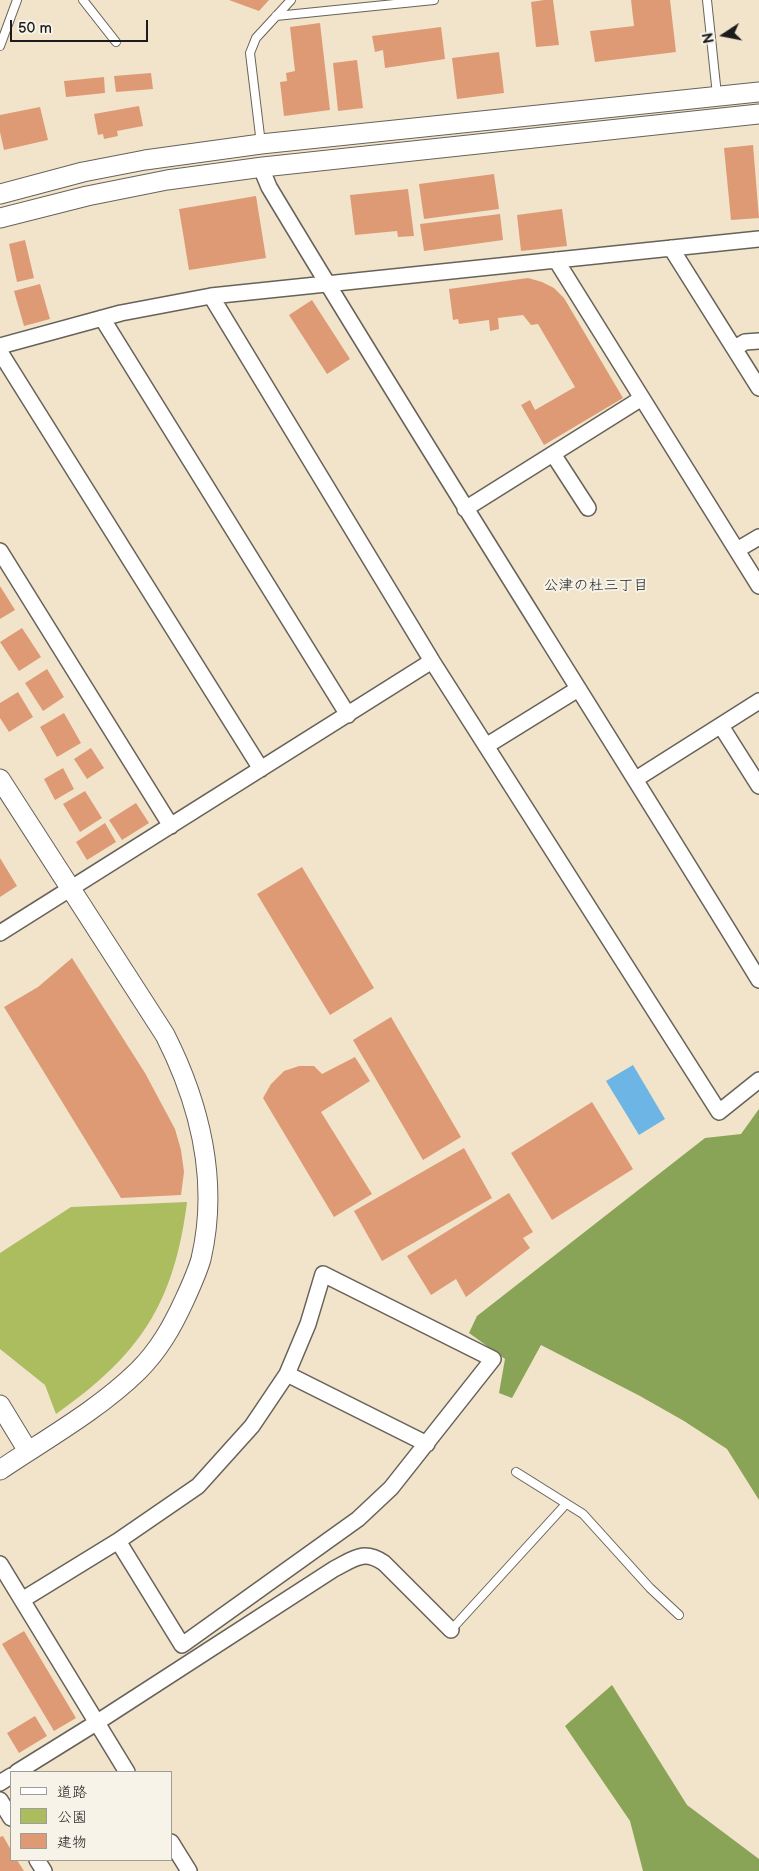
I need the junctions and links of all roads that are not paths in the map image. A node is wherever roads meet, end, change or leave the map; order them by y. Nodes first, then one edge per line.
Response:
1 (17, 0) edge
2 (83, 0) edge
3 (291, 0) edge
4 (434, 0) edge
5 (707, 0) edge
6 (276, 16) junction
7 (116, 42) dead end
8 (0, 46) edge
9 (759, 92) edge
10 (717, 95) junction
11 (759, 114) edge
12 (261, 144) junction
13 (263, 167) junction
14 (0, 194) edge
15 (0, 218) edge
16 (759, 239) edge
17 (670, 248) junction
18 (556, 260) junction
19 (326, 283) junction
20 (211, 296) junction
21 (102, 318) junction
22 (759, 341) edge
23 (0, 346) edge
24 (735, 348) junction
25 (0, 352) edge
26 (759, 388) edge
27 (642, 398) junction
28 (553, 454) junction
29 (588, 508) dead end
30 (465, 509) junction
31 (759, 537) edge
32 (737, 550) junction
33 (0, 551) edge
34 (759, 586) edge
35 (432, 661) junction
36 (578, 689) junction
37 (759, 701) edge
38 (348, 715) junction
39 (721, 726) junction
40 (486, 746) junction
41 (261, 769) junction
42 (0, 779) edge
43 (636, 779) junction
44 (759, 786) edge
45 (171, 826) junction
46 (71, 890) junction
47 (0, 933) edge
48 (759, 980) edge
49 (759, 1080) edge
50 (286, 1374) junction
51 (0, 1404) edge
52 (427, 1444) junction
53 (28, 1451) junction
54 (0, 1470) edge
55 (516, 1472) dead end
56 (566, 1504) junction
57 (118, 1541) junction
58 (0, 1564) edge
59 (22, 1600) junction
60 (679, 1615) dead end
61 (451, 1630) joint
62 (96, 1723) junction
63 (19, 1771) edge
64 (126, 1771) edge
65 (0, 1800) edge
66 (10, 1816) edge
67 (172, 1844) edge
68 (189, 1871) edge

1 - 8 lane
2 - 7 lane
3 - 6 lane
4 - 6 lane
5 - 10 lane
6 - 12 lane
9 - 10 street
10 - 12 street
11 - 13 street
12 - 14 street
13 - 15 street
13 - 19 street
16 - 17 street
17 - 18 street
17 - 24 street
18 - 19 street
18 - 27 street
19 - 20 street
19 - 30 street
20 - 21 street
20 - 35 street
21 - 23 street
21 - 38 street
22 - 24 street
24 - 26 street
25 - 41 street
27 - 28 street
27 - 32 street
28 - 29 street
28 - 30 street
30 - 36 street
31 - 32 street
32 - 34 street
33 - 45 street
35 - 38 street
35 - 40 street
36 - 40 street
36 - 43 street
37 - 39 street
38 - 41 street
39 - 43 street
39 - 44 street
40 - 49 street
41 - 45 street
42 - 46 street
43 - 48 street
45 - 46 street
46 - 47 street
46 - 53 street
50 - 52 street
50 - 52 street
50 - 57 street
51 - 53 street
52 - 57 street
53 - 54 street
55 - 56 lane
56 - 60 lane
56 - 61 lane
57 - 59 street
58 - 59 street
59 - 62 street
61 - 62 street
62 - 63 street
62 - 64 street
65 - 66 street
67 - 68 street

